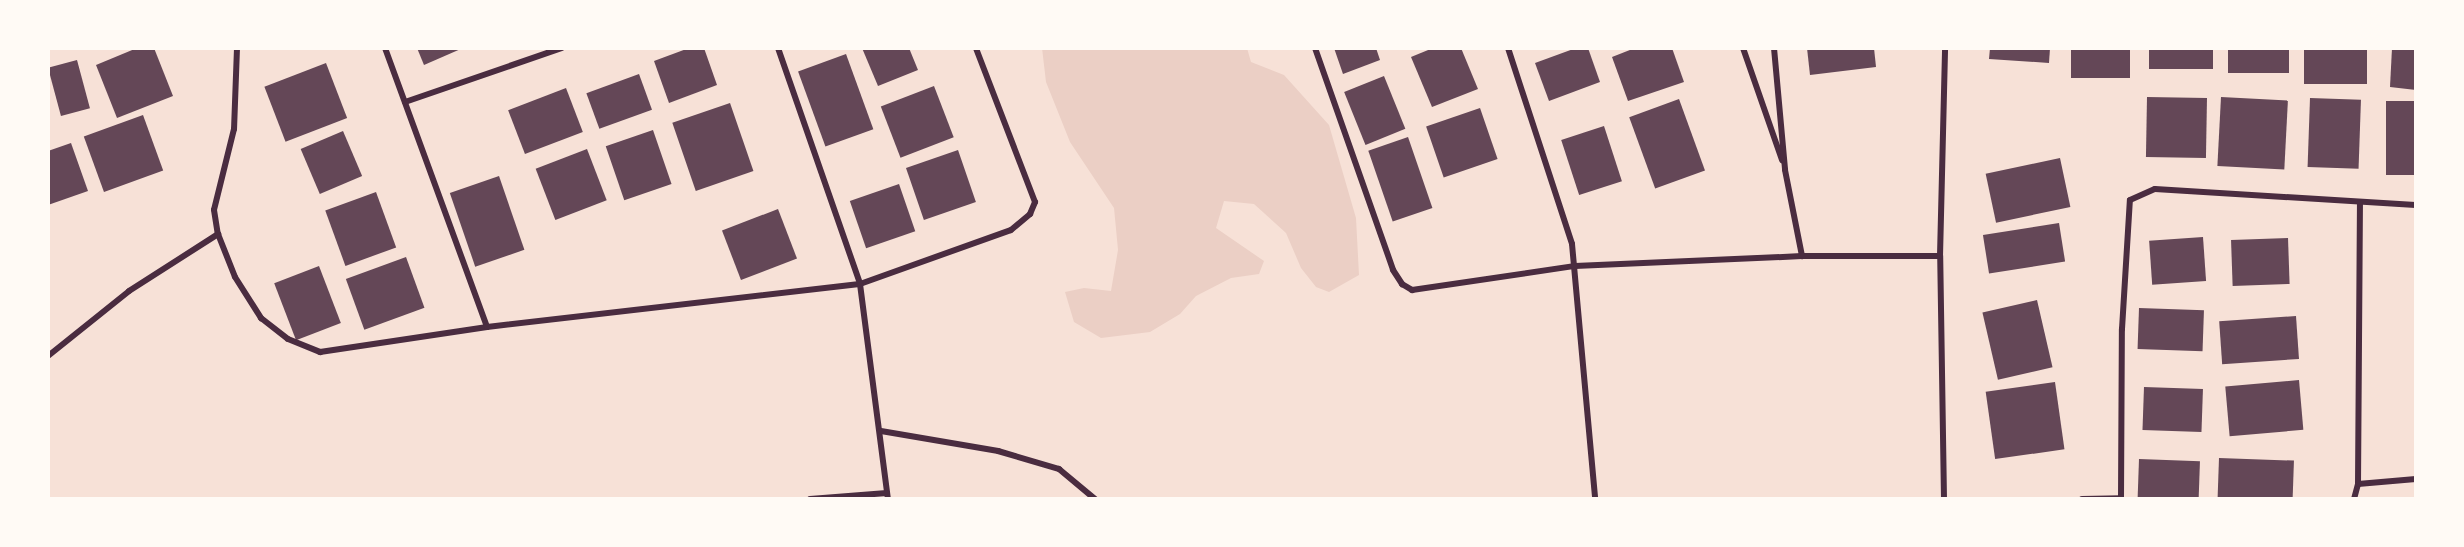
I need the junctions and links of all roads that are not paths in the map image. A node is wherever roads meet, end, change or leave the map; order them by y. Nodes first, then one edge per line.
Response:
1 (237, 48) edge
2 (386, 48) edge
3 (562, 48) edge
4 (778, 48) edge
5 (976, 48) edge
6 (1315, 48) edge
7 (1508, 48) edge
8 (1743, 48) edge
9 (1774, 48) edge
10 (1945, 48) edge
11 (405, 102) junction
12 (1785, 170) junction
13 (2360, 203) junction
14 (2416, 205) edge
15 (218, 234) junction
16 (1802, 256) junction
17 (1940, 256) junction
18 (1575, 266) junction
19 (860, 284) junction
20 (487, 327) junction
21 (48, 356) edge
22 (881, 431) junction
23 (2416, 479) edge
24 (2358, 484) junction
25 (888, 496) edge
26 (810, 499) edge
27 (1095, 499) edge
28 (1595, 499) edge
29 (1944, 499) edge
30 (2082, 499) edge
31 (2121, 499) edge
32 (2354, 499) edge

1 - 15 street
2 - 11 street
3 - 11 street
4 - 19 street
5 - 19 street
6 - 18 street
7 - 18 street
8 - 12 street
9 - 12 street
10 - 17 street
11 - 20 street
12 - 16 street
13 - 14 street
13 - 24 street
13 - 31 street
15 - 20 street
15 - 21 street
16 - 17 street
16 - 18 street
17 - 29 street
18 - 28 street
19 - 20 street
19 - 22 street
22 - 25 street
22 - 27 street
23 - 24 street
24 - 32 street
25 - 26 street
30 - 31 street

